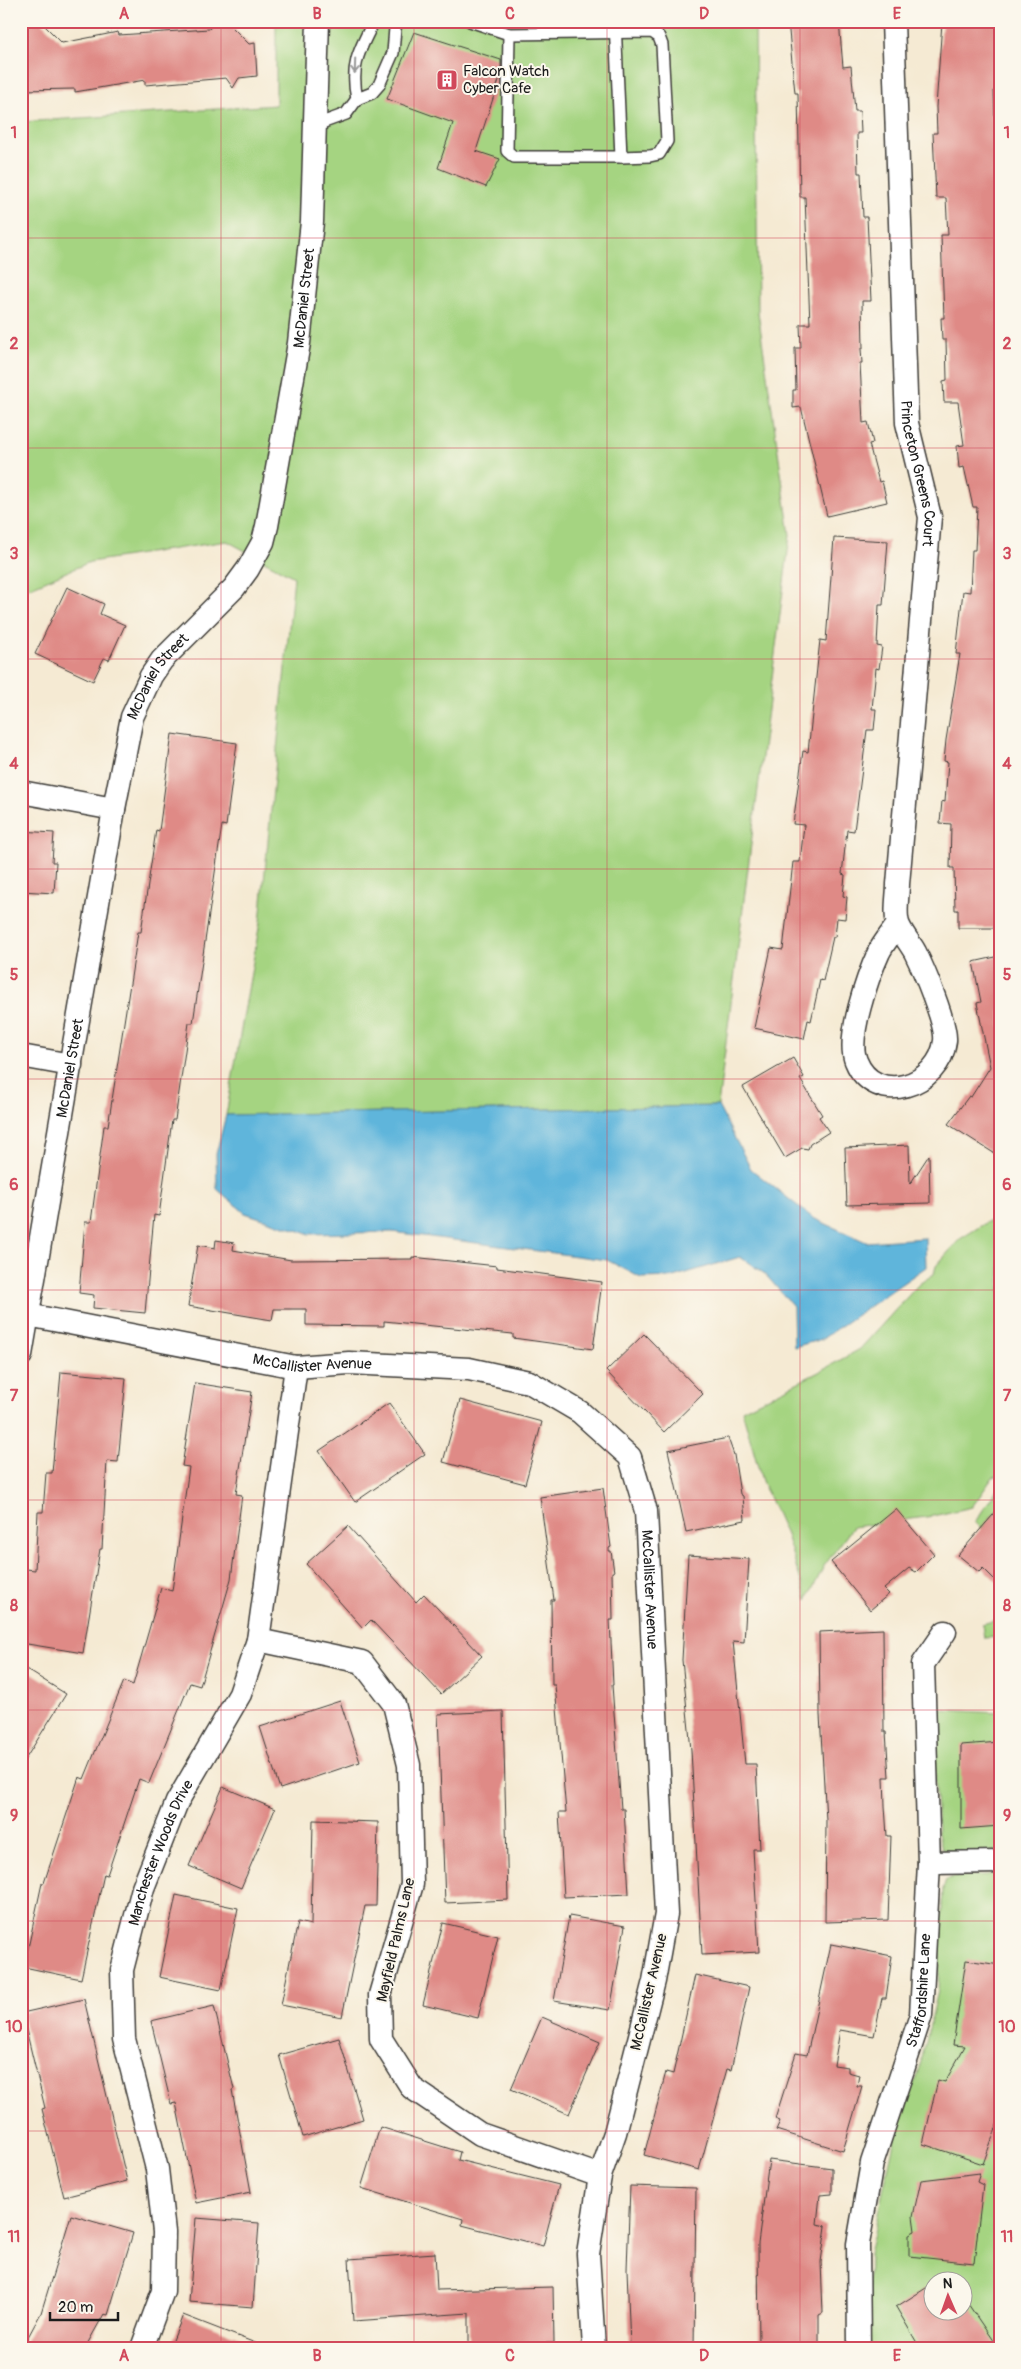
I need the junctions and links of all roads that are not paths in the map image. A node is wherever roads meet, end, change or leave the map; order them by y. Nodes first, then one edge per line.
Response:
1 (318, 21) edge
2 (374, 21) edge
3 (398, 21) edge
4 (470, 21) edge
5 (893, 21) edge
6 (616, 27) edge
7 (508, 34) junction
8 (357, 99) junction
9 (316, 125) junction
10 (621, 157) junction
11 (21, 792) edge
12 (114, 808) junction
13 (898, 924) junction
14 (21, 1056) edge
15 (71, 1064) junction
16 (28, 1315) junction
17 (21, 1355) edge
18 (296, 1367) junction
19 (945, 1632) dead end
20 (258, 1640) junction
21 (1000, 1862) edge
22 (929, 1863) junction
23 (600, 2176) junction
24 (142, 2348) edge
25 (594, 2348) edge
26 (859, 2348) edge

1 - 9 street, McDaniel Street
2 -> 8 lane
3 - 8 lane
4 - 7 lane
5 - 13 street, Princeton Greens Court
6 - 7 lane
6 - 10 lane
6 - 10 lane
7 - 10 lane
8 - 9 lane
9 - 12 street, McDaniel Street
11 - 12 street
12 - 15 street, McDaniel Street
13 - 13 street
14 - 15 street
15 - 16 street, McDaniel Street
16 - 17 street, McDaniel Street
16 - 18 street, McCallister Avenue
18 - 20 street, Manchester Woods Drive
18 - 23 street, McCallister Avenue
19 - 22 street, Staffordshire Lane
20 - 23 street, Mayfield Palms Lane
20 - 24 street, Manchester Woods Drive
21 - 22 street
22 - 26 street, Staffordshire Lane
23 - 25 street, McCallister Avenue

